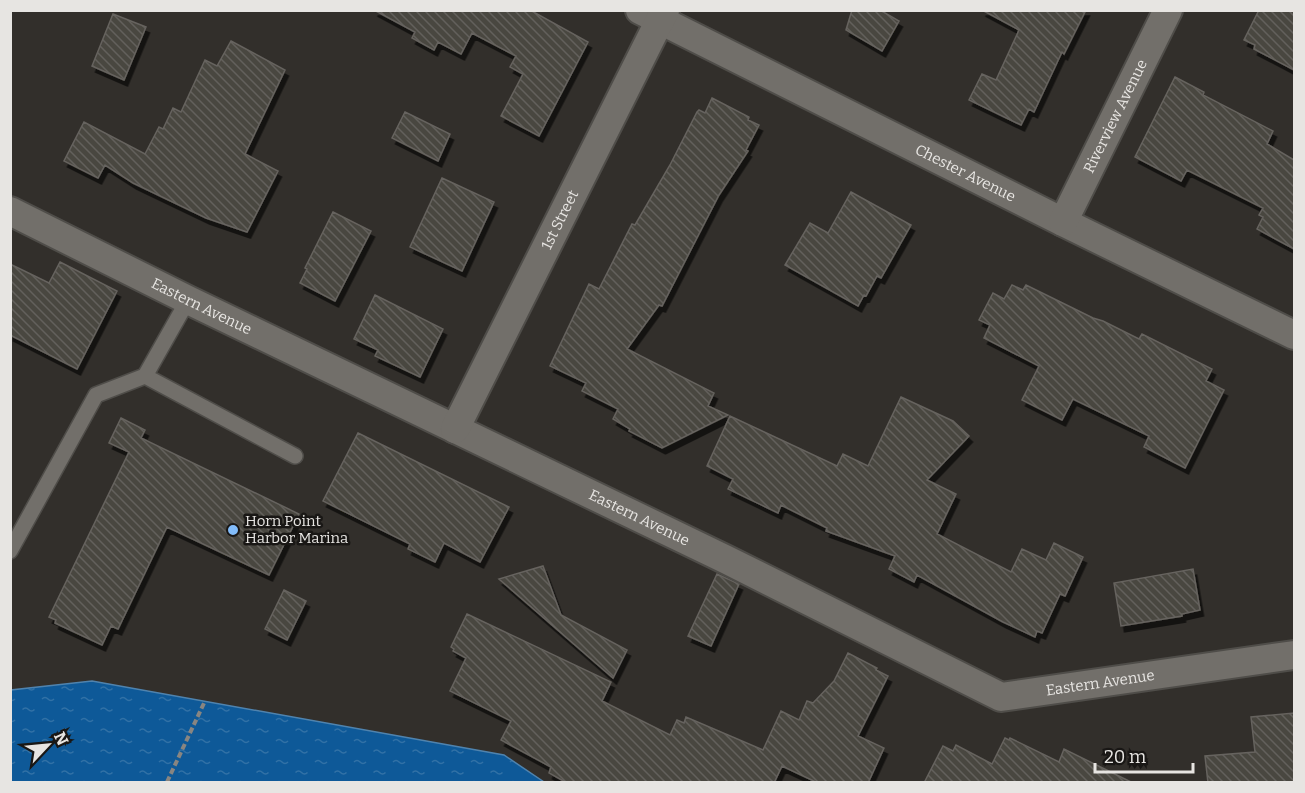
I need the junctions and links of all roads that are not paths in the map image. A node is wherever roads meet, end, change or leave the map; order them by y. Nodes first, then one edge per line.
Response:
1 (1168, 10) edge
2 (655, 14) edge
3 (10, 211) edge
4 (1063, 222) junction
5 (188, 300) junction
6 (1294, 333) edge
7 (145, 376) junction
8 (456, 429) junction
9 (295, 456) dead end
10 (10, 551) edge
11 (1294, 655) edge

1 - 4 street, Riverview Avenue
2 - 4 street, Chester Avenue
2 - 8 street, 1st Street
3 - 5 street, Eastern Avenue
4 - 6 street, Chester Avenue
5 - 7 lane
5 - 8 street, Eastern Avenue
7 - 9 lane
7 - 10 lane
8 - 11 street, Eastern Avenue

